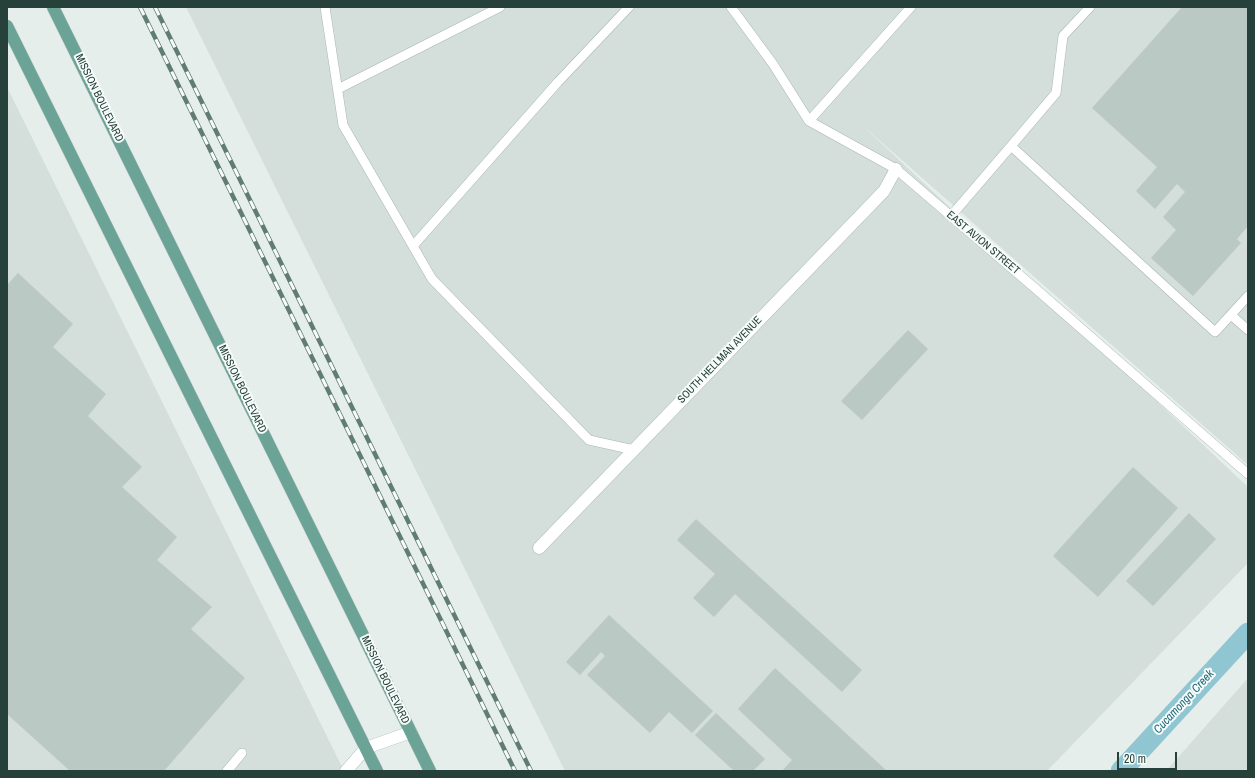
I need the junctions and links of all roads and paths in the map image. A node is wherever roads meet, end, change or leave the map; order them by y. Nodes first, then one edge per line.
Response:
1 (54, 7) edge
2 (324, 7) edge
3 (500, 7) edge
4 (629, 7) edge
5 (731, 7) edge
6 (911, 7) edge
7 (1090, 7) edge
8 (7, 26) edge
9 (338, 89) junction
10 (809, 121) junction
11 (1011, 146) junction
12 (896, 169) junction
13 (951, 216) junction
14 (413, 246) junction
15 (1248, 296) edge
16 (1231, 315) junction
17 (1248, 330) edge
18 (634, 450) junction
19 (1248, 474) edge
20 (539, 548) dead end
21 (411, 732) junction
22 (366, 748) junction
23 (242, 753) dead end
24 (227, 771) edge
25 (346, 771) edge
26 (377, 771) edge
27 (430, 771) edge

1 - 21 main road, MISSION BOULEVARD
2 - 9 lane
3 - 9 lane
4 - 14 lane
5 - 10 lane, EAST AVION STREET
6 - 10 lane
7 - 11 lane
8 - 22 main road
9 - 14 lane
10 - 12 lane, EAST AVION STREET
11 - 13 lane
11 - 16 lane
12 - 13 lane, EAST AVION STREET
12 - 18 street, SOUTH HELLMAN AVENUE
13 - 19 lane, EAST AVION STREET
14 - 18 lane
15 - 16 lane
16 - 17 lane
18 - 20 street, SOUTH HELLMAN AVENUE
21 - 22 street
21 - 27 main road, MISSION BOULEVARD
22 - 25 street
22 - 26 main road
23 - 24 lane

